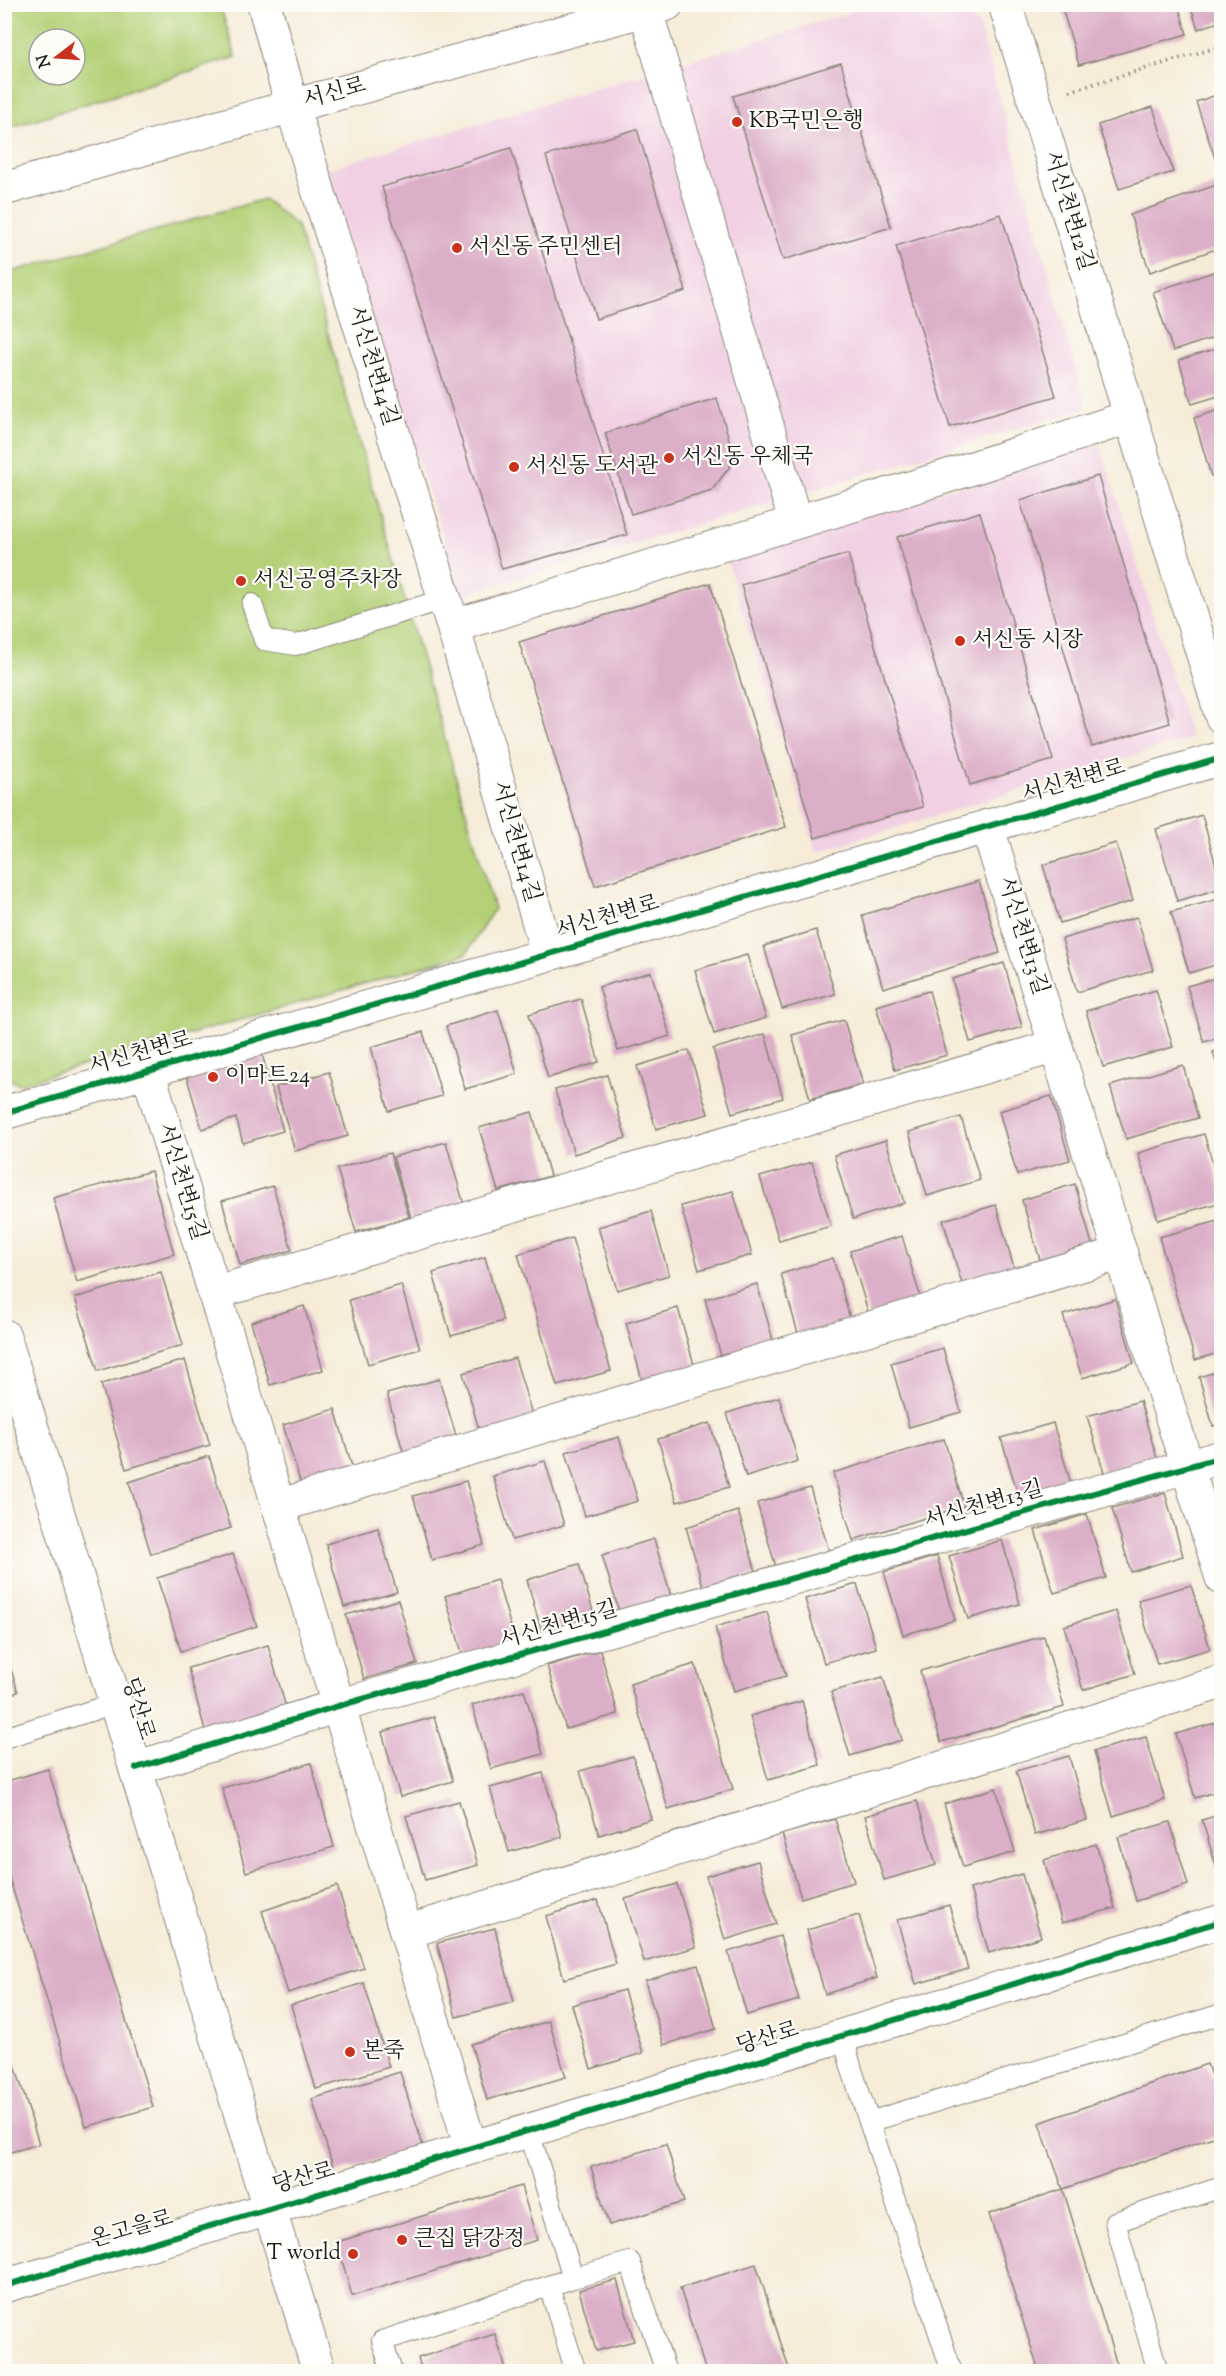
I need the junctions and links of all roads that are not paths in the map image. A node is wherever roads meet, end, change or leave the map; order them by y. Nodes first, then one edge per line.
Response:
1 (264, 4) edge
2 (1005, 4) edge
3 (656, 8) edge
4 (292, 106) junction
5 (4, 189) edge
6 (1130, 417) junction
7 (795, 522) junction
8 (252, 604) dead end
9 (449, 613) junction
10 (1221, 717) edge
11 (1221, 758) edge
12 (987, 826) junction
13 (548, 955) junction
14 (1056, 1046) junction
15 (148, 1071) junction
16 (4, 1113) edge
17 (1121, 1253) junction
18 (214, 1293) junction
19 (4, 1336) edge
20 (1221, 1457) edge
21 (1187, 1468) junction
22 (278, 1506) junction
23 (1221, 1578) edge
24 (790, 1579) joint
25 (1221, 1682) edge
26 (116, 1703) junction
27 (338, 1706) junction
28 (4, 1738) edge
29 (136, 1768) junction
30 (1221, 1921) edge
31 (406, 1932) junction
32 (1221, 2014) edge
33 (843, 2035) junction
34 (869, 2122) junction
35 (530, 2131) junction
36 (471, 2148) junction
37 (1221, 2187) edge
38 (269, 2209) junction
39 (573, 2278) junction
40 (4, 2286) edge
41 (549, 2286) junction
42 (319, 2372) edge
43 (392, 2372) edge
44 (576, 2372) edge
45 (666, 2372) edge
46 (952, 2372) edge
47 (1158, 2372) edge

1 - 4 street, 서신천변14길
2 - 6 street, 서신천변12길
3 - 4 street, 서신로
3 - 7 street
4 - 5 street, 서신로
4 - 9 street, 서신천변14길
6 - 7 street
6 - 10 street, 서신천변12길
7 - 9 street
8 - 9 lane
9 - 13 street, 서신천변14길
11 - 12 street, 서신천변로
12 - 13 street, 서신천변로
12 - 14 street, 서신천변13길
13 - 15 street, 서신천변로
14 - 17 street, 서신천변13길
14 - 18 street
15 - 16 street, 서신천변로
15 - 18 street, 서신천변15길
17 - 21 street, 서신천변13길
17 - 22 street
18 - 22 street, 서신천변15길
19 - 26 street, 당산로
20 - 21 street
21 - 23 street, 서신천변13길
21 - 24 street, 서신천변13길
22 - 27 street, 서신천변15길
24 - 27 street, 서신천변15길
25 - 31 street
26 - 28 lane
26 - 29 street, 당산로
27 - 29 street
27 - 31 street, 서신천변15길
29 - 38 street, 당산로
30 - 33 street, 당산로
31 - 36 street, 서신천변15길
32 - 34 lane
33 - 34 lane
33 - 35 street, 당산로
34 - 46 lane
35 - 36 street, 당산로
35 - 39 lane
36 - 38 street, 당산로
37 - 47 lane
38 - 40 street, 온고을로
38 - 42 street, 당산로
39 - 41 lane
39 - 45 lane
41 - 43 lane
41 - 44 lane

